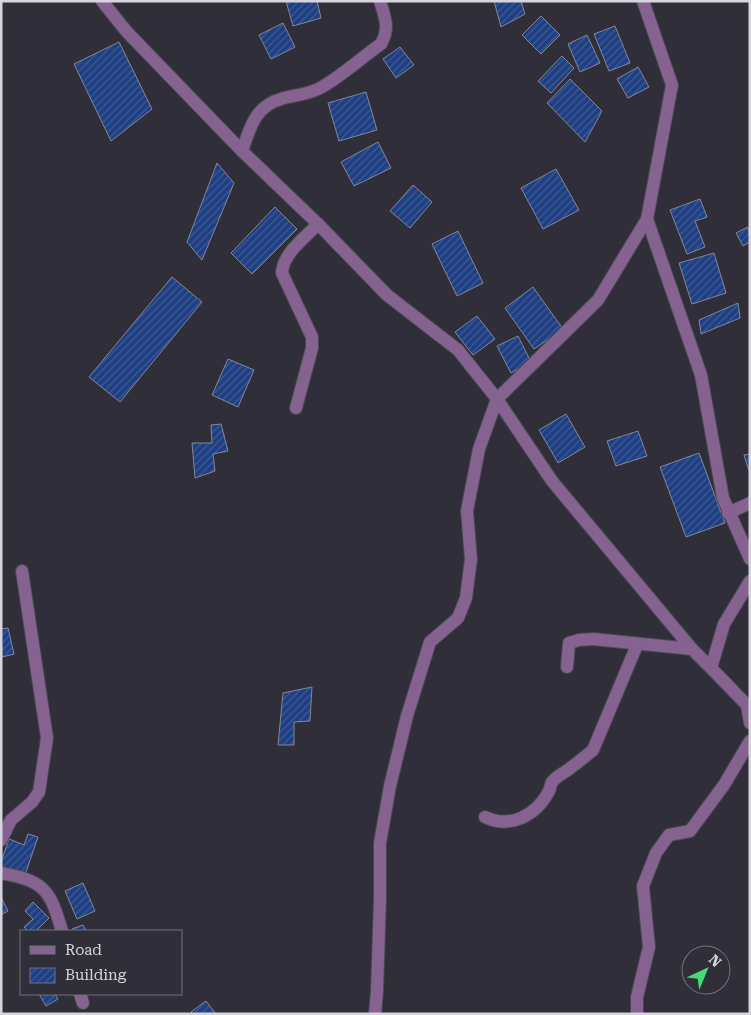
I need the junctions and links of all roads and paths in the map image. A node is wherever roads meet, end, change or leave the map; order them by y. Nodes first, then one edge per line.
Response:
1 (102, 1) edge
2 (380, 1) edge
3 (643, 1) edge
4 (242, 151) junction
5 (647, 219) junction
6 (318, 224) junction
7 (497, 399) junction
8 (296, 408) dead end
9 (750, 503) edge
10 (728, 512) junction
11 (750, 559) edge
12 (22, 571) dead end
13 (750, 581) edge
14 (637, 645) junction
15 (692, 649) junction
16 (567, 667) dead end
17 (711, 668) junction
18 (750, 723) edge
19 (750, 741) edge
20 (485, 817) dead end
21 (1, 840) edge
22 (1, 874) edge
23 (62, 930) edge
24 (375, 1014) edge
25 (636, 1014) edge

1 - 4 street
2 - 4 street
3 - 5 street
4 - 6 street
5 - 7 street
5 - 10 street
6 - 7 street
6 - 8 street
7 - 15 street
7 - 24 street
9 - 10 street
10 - 11 street
12 - 21 street
13 - 17 street
14 - 15 street
14 - 16 street
14 - 20 street
15 - 17 street
17 - 18 street
19 - 25 street
22 - 23 street

